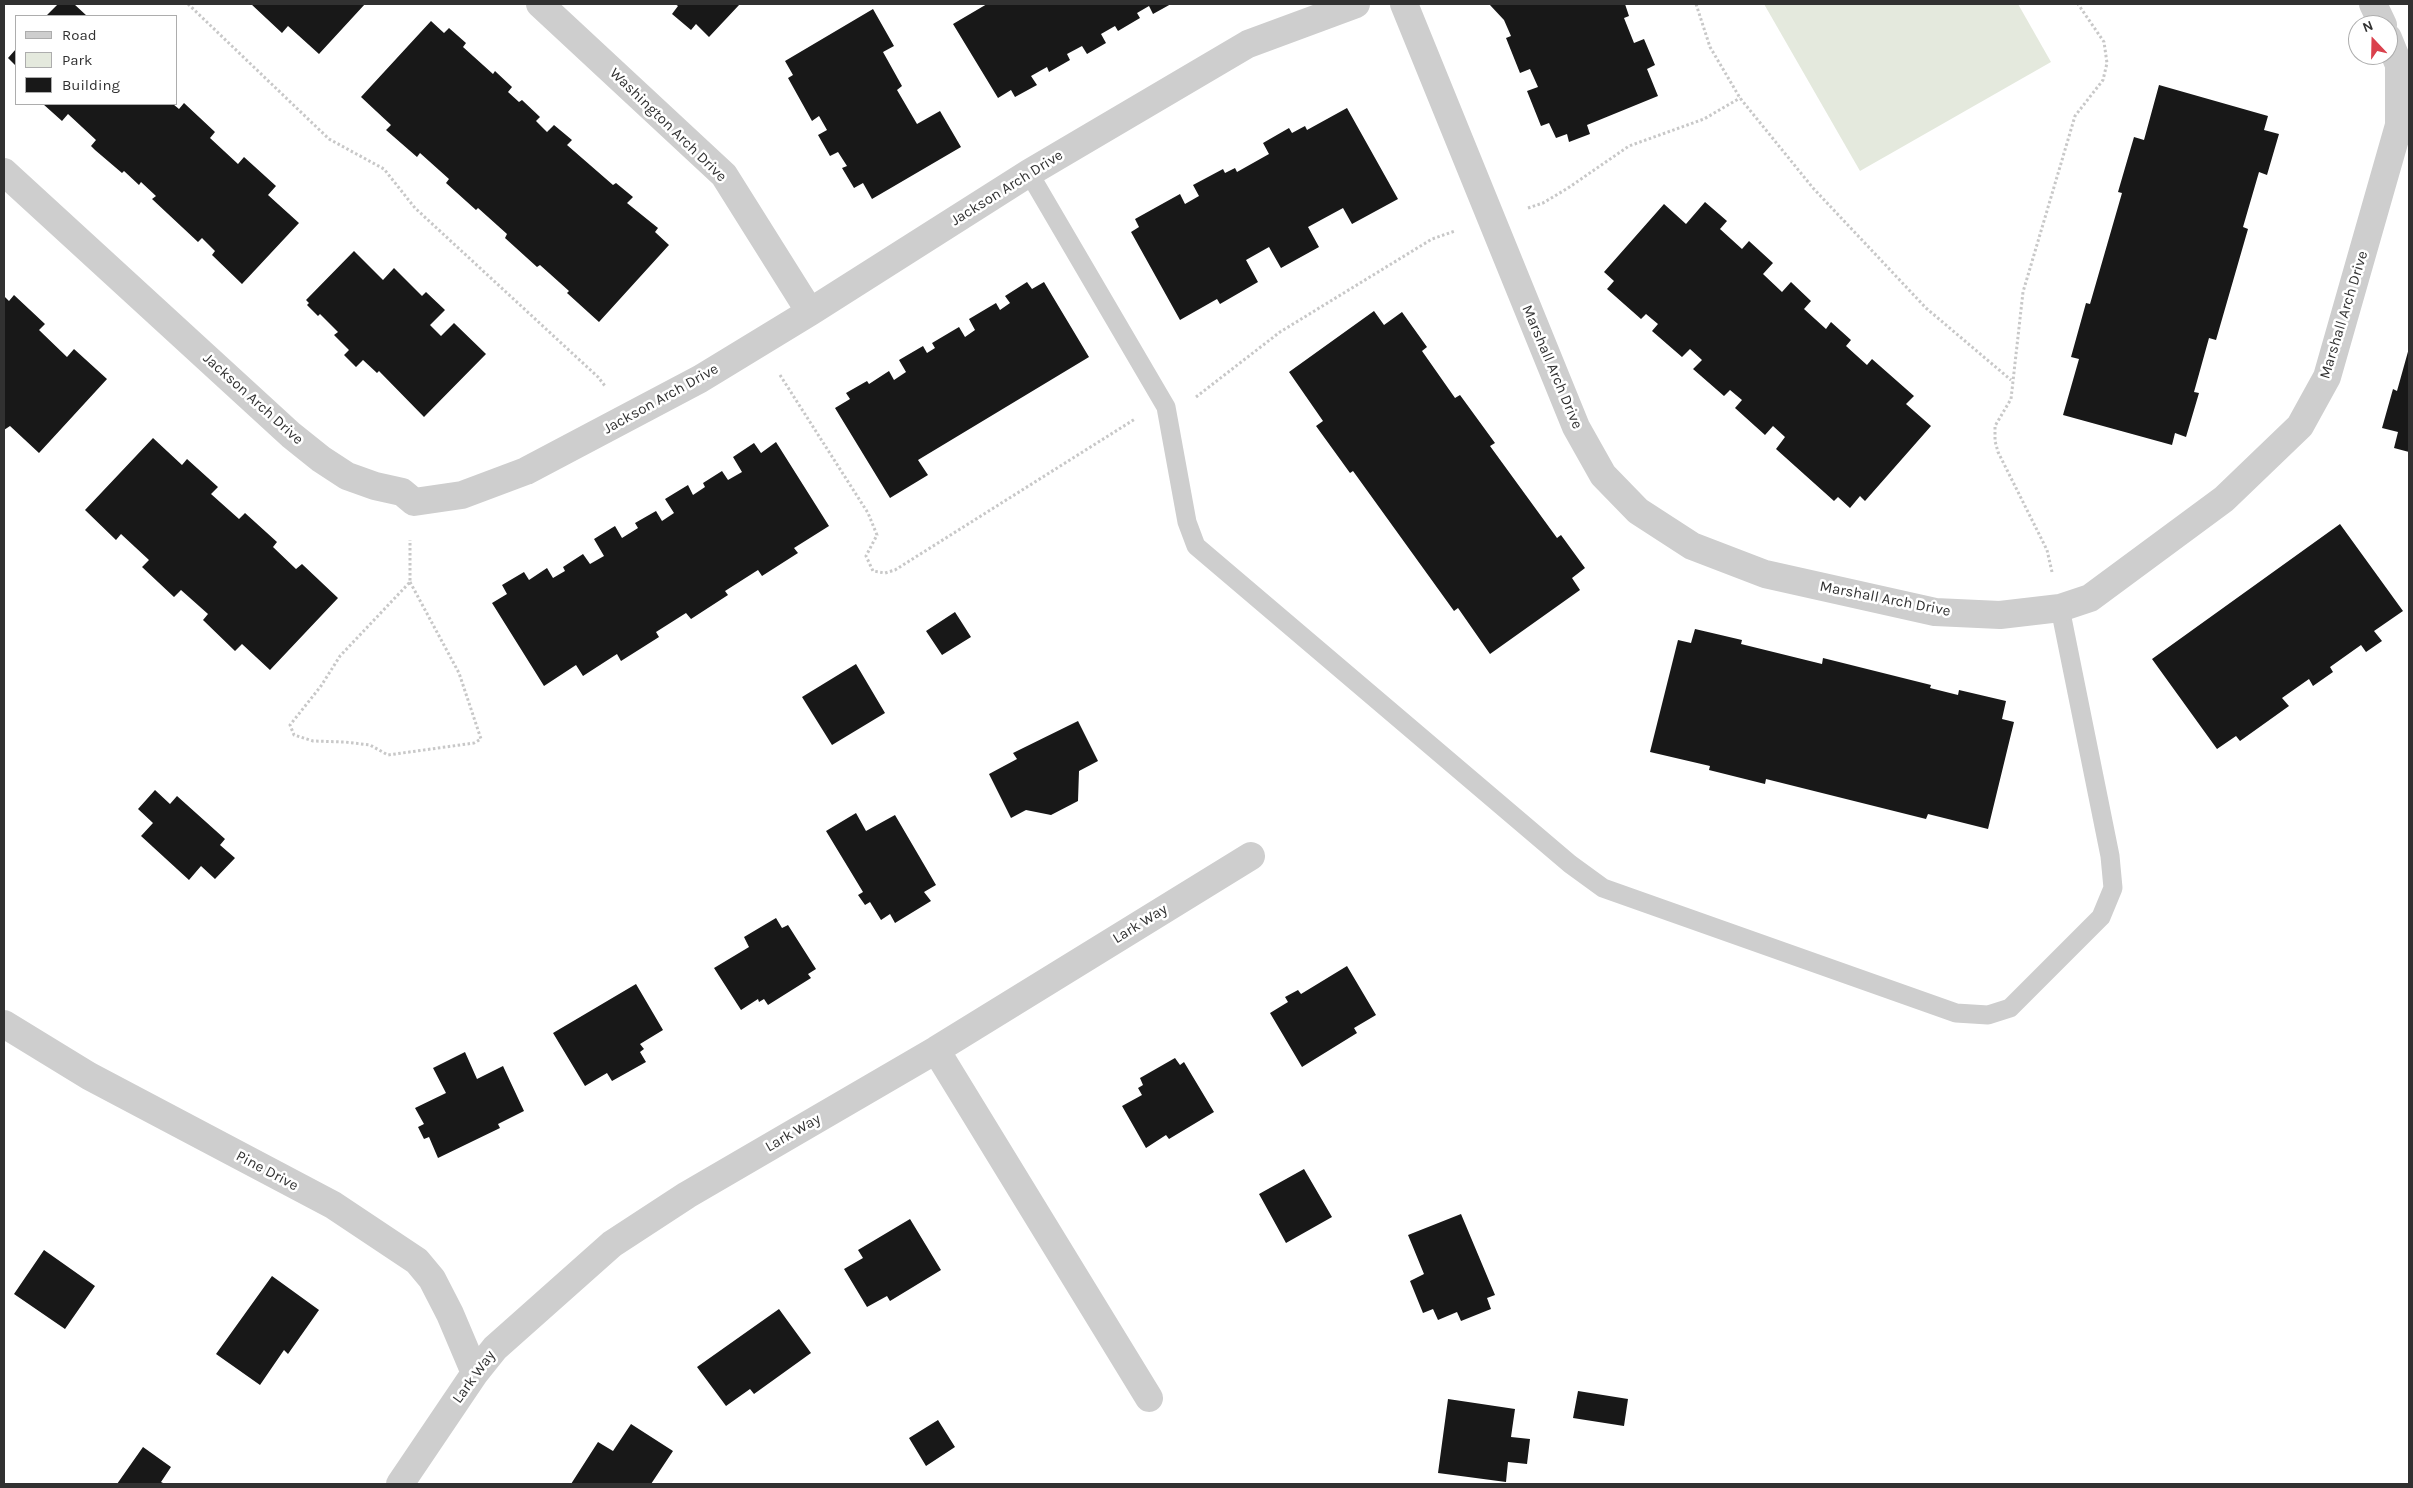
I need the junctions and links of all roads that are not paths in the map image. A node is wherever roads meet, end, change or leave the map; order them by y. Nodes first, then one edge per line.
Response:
1 (540, 4) edge
2 (1356, 4) edge
3 (1404, 4) edge
4 (2398, 63) edge
5 (4, 172) edge
6 (1029, 172) junction
7 (810, 312) junction
8 (2060, 608) junction
9 (1251, 856) dead end
10 (4, 1024) edge
11 (936, 1050) junction
12 (475, 1373) junction
13 (1149, 1398) dead end
14 (400, 1484) edge

1 - 7 street, Washington Arch Drive
2 - 6 street, Jackson Arch Drive
3 - 8 street, Marshall Arch Drive
4 - 8 street, Marshall Arch Drive
5 - 7 street, Jackson Arch Drive
6 - 7 street, Jackson Arch Drive
6 - 8 lane
9 - 11 street, Lark Way
10 - 12 street, Pine Drive
11 - 12 street, Lark Way
11 - 13 street
12 - 14 street, Lark Way

